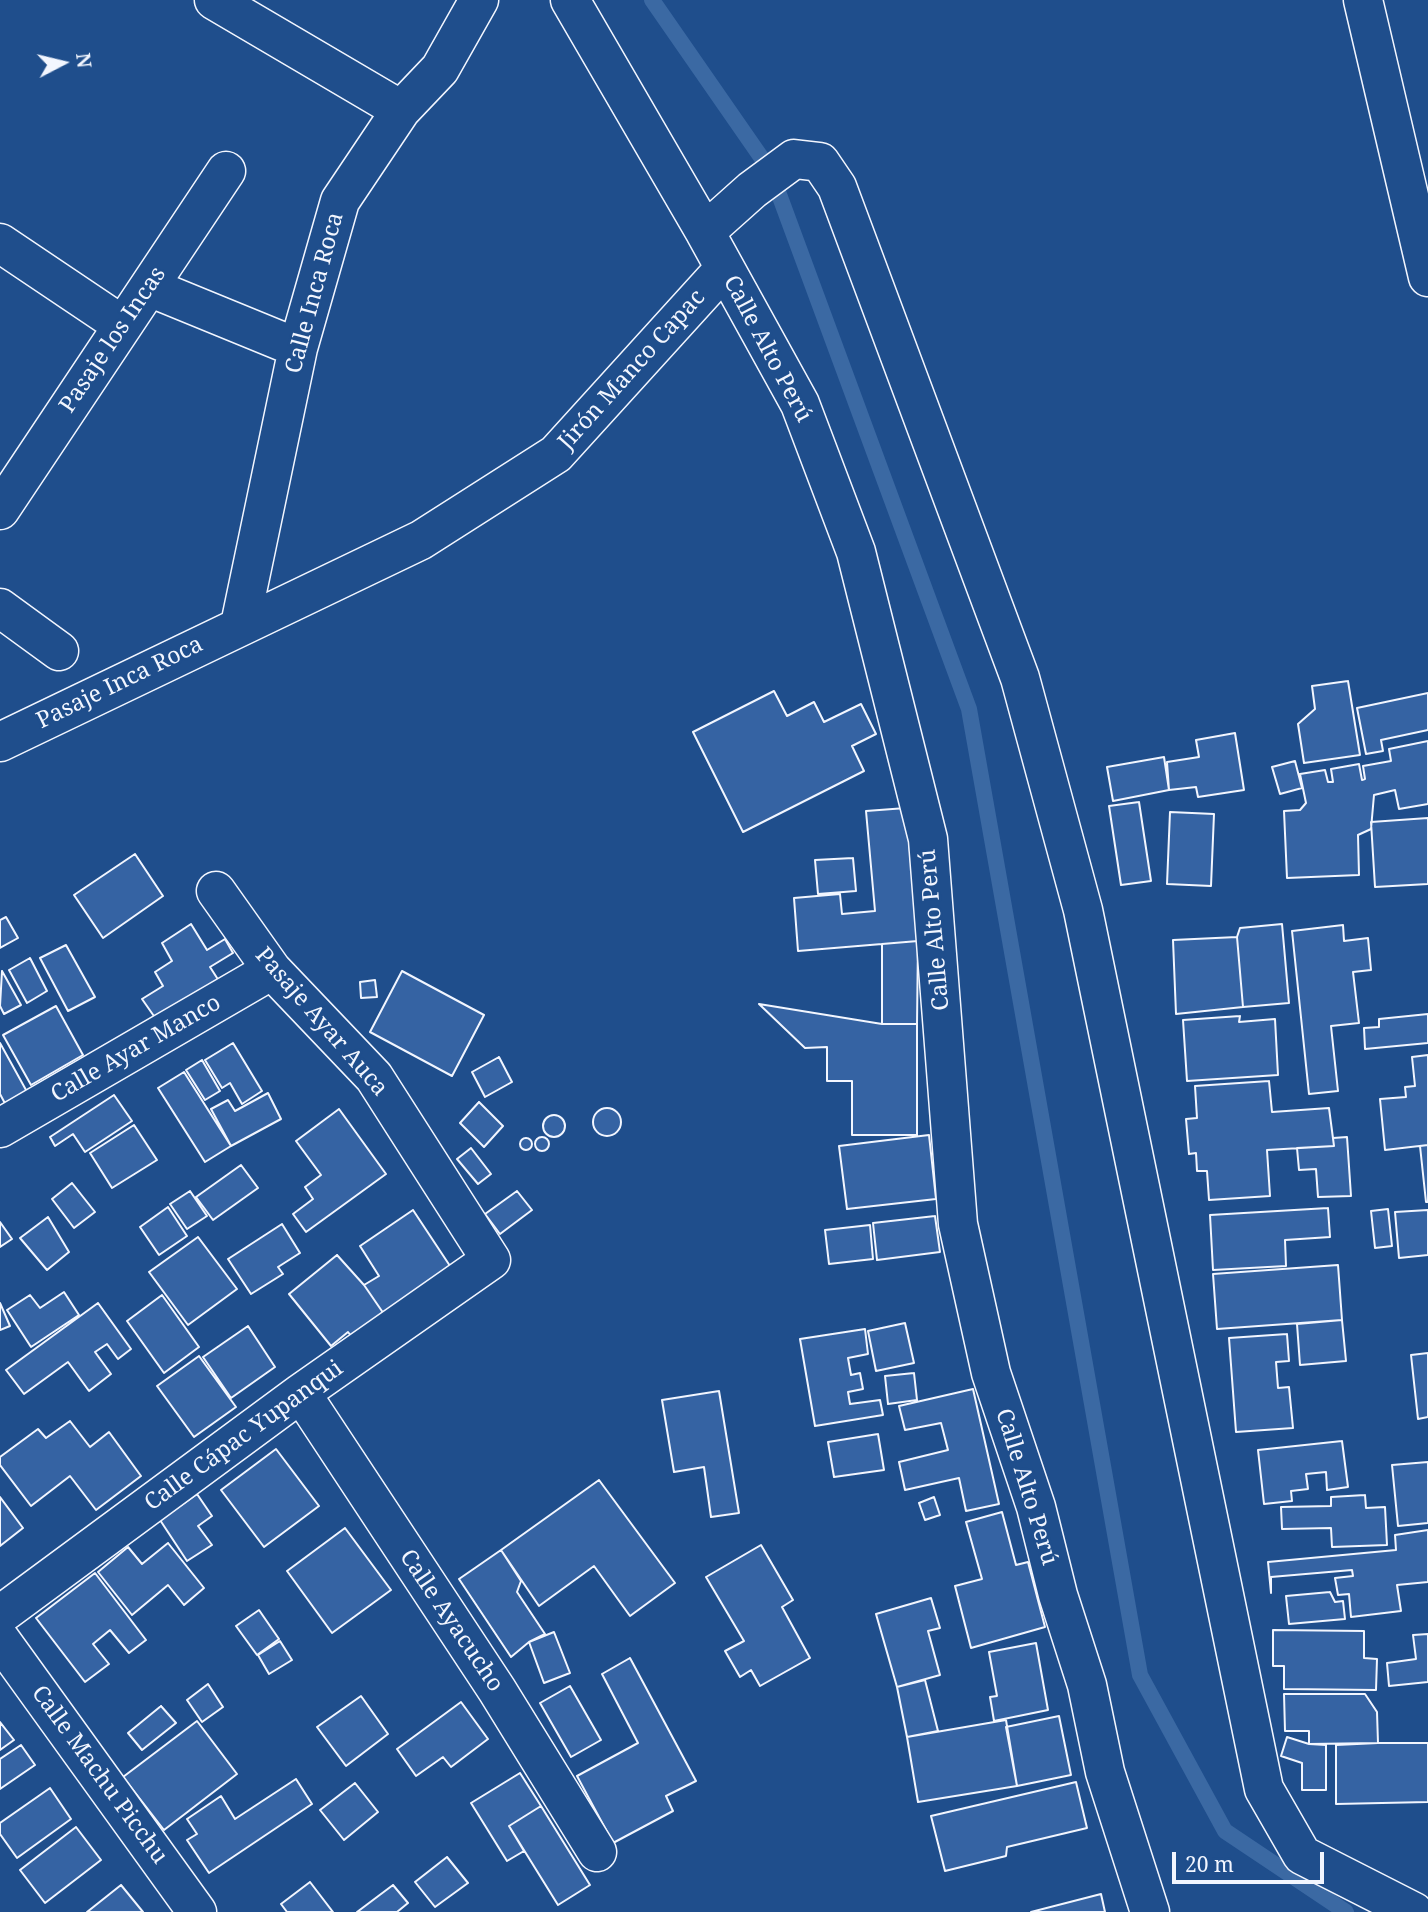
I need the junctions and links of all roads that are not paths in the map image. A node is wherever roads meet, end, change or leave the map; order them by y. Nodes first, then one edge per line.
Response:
1 (214, 0) edge
2 (478, 0) edge
3 (570, 0) edge
4 (1363, 0) edge
5 (401, 110) junction
6 (226, 171) dead end
7 (705, 233) junction
8 (0, 243) edge
9 (724, 269) junction
10 (1428, 277) edge
11 (149, 287) junction
12 (122, 325) junction
13 (298, 348) junction
14 (0, 510) edge
15 (0, 608) edge
16 (240, 625) junction
17 (59, 651) dead end
18 (0, 741) edge
19 (216, 891) dead end
20 (272, 970) junction
21 (0, 1128) edge
22 (491, 1260) joint
23 (301, 1393) junction
24 (0, 1615) edge
25 (0, 1639) edge
26 (597, 1852) dead end
27 (197, 1912) edge
28 (1150, 1912) edge
29 (1414, 1912) edge

1 - 5 street
2 - 5 street, Calle Inca Roca
3 - 7 street, Calle Alto Perú
4 - 10 street
5 - 13 street, Calle Inca Roca
6 - 11 street, Pasaje los Incas
7 - 9 street, Calle Alto Perú
7 - 29 street
8 - 12 street
9 - 16 street, Jirón Manco Capac
9 - 28 street, Calle Alto Perú
11 - 12 street, Pasaje los Incas
11 - 13 street
12 - 14 street, Pasaje los Incas
13 - 16 street, Calle Inca Roca
15 - 17 street
16 - 18 street, Pasaje Inca Roca
19 - 20 street, Pasaje Ayar Auca
20 - 21 street, Calle Ayar Manco
20 - 22 street, Pasaje Ayar Auca
22 - 23 street, Calle Cápac Yupanqui
23 - 24 street, Calle Cápac Yupanqui
23 - 26 street, Calle Ayacucho
25 - 27 street, Calle Machu Picchu

